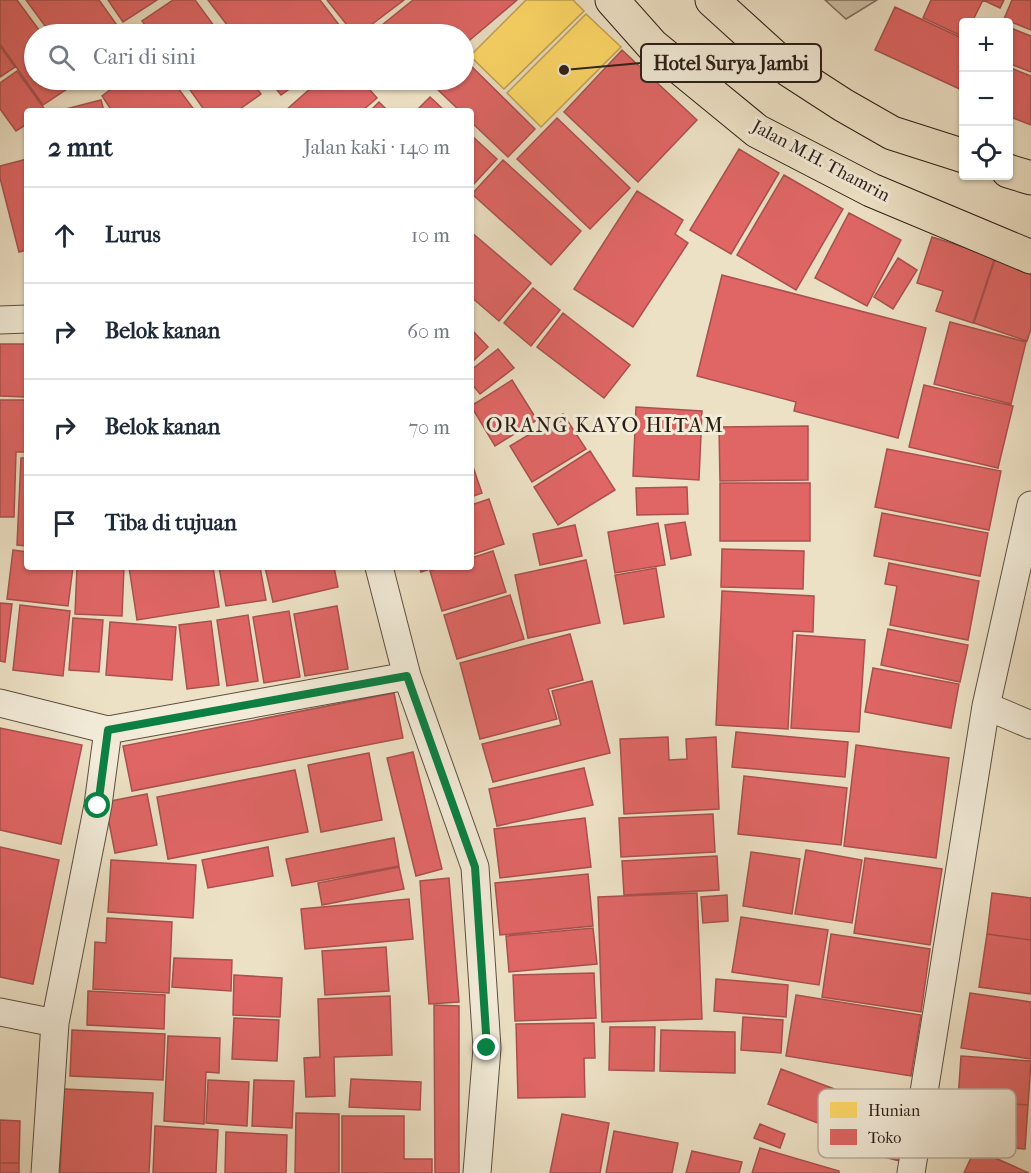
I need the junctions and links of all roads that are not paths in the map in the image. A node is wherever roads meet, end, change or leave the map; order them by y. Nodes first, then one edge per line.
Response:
1 (612, 0) edge
2 (712, 0) edge
3 (959, 155) edge
4 (1013, 173) edge
5 (1031, 178) edge
6 (1031, 258) edge
7 (24, 319) edge
8 (0, 320) edge
9 (1031, 505) edge
10 (380, 570) edge
11 (407, 676) junction
12 (0, 703) edge
13 (986, 706) junction
14 (1031, 725) edge
15 (108, 730) junction
16 (0, 1012) edge
17 (55, 1023) junction
18 (924, 1089) edge
19 (913, 1158) edge
20 (45, 1173) edge
21 (477, 1173) edge
22 (911, 1173) edge

1 - 6 highway, Jalan M.H. Thamrin
2 - 3 highway
4 - 5 highway
7 - 8 street
9 - 13 street
10 - 11 street
11 - 15 street
11 - 21 street
12 - 15 street
13 - 14 street
13 - 18 street
15 - 17 street
16 - 17 street
17 - 20 street
19 - 22 street

